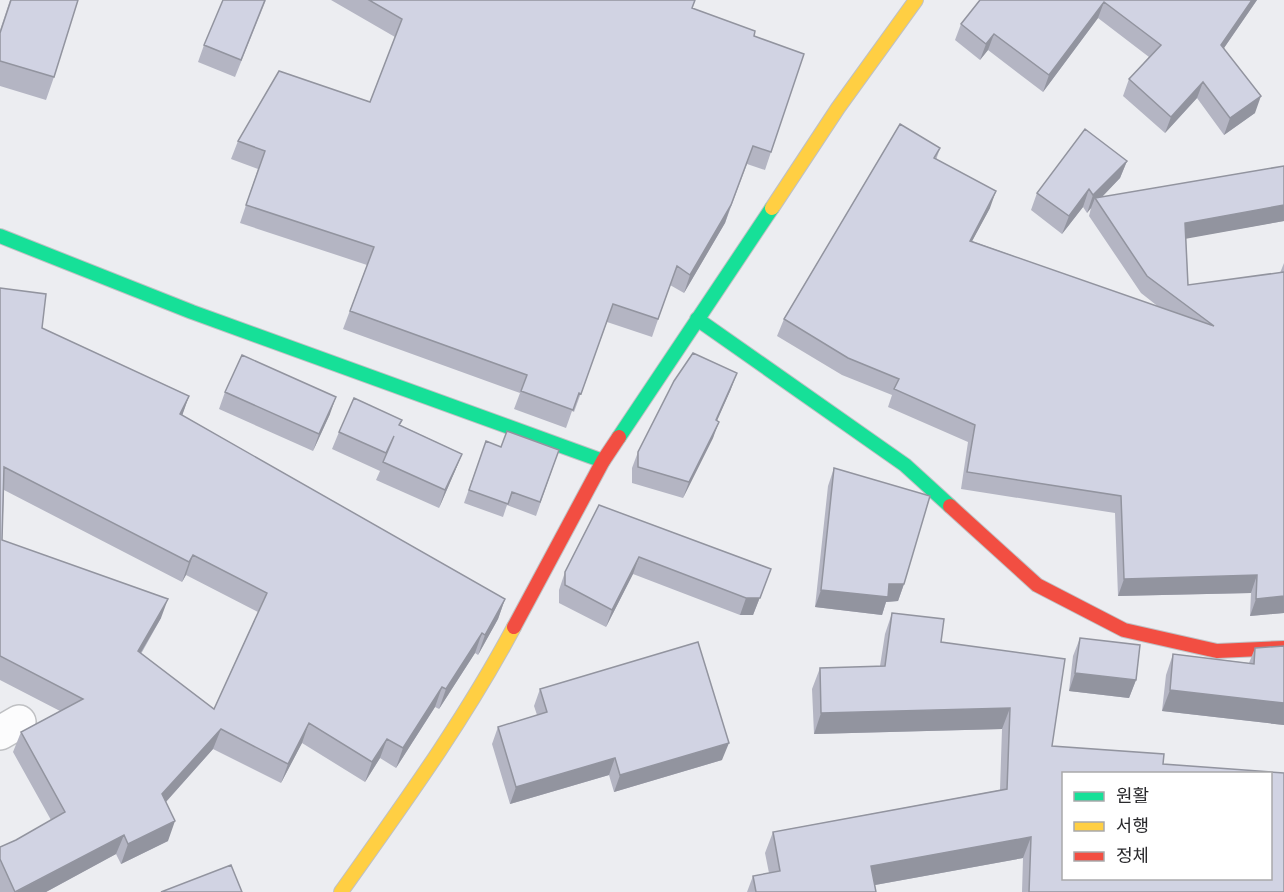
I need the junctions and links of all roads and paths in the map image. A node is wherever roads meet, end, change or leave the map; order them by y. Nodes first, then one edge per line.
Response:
1 (916, 0) edge
2 (0, 236) edge
3 (697, 319) junction
4 (603, 461) junction
5 (1284, 648) edge
6 (341, 892) edge

1 - 3 street
2 - 4 street
3 - 4 street
3 - 5 street
4 - 6 street

